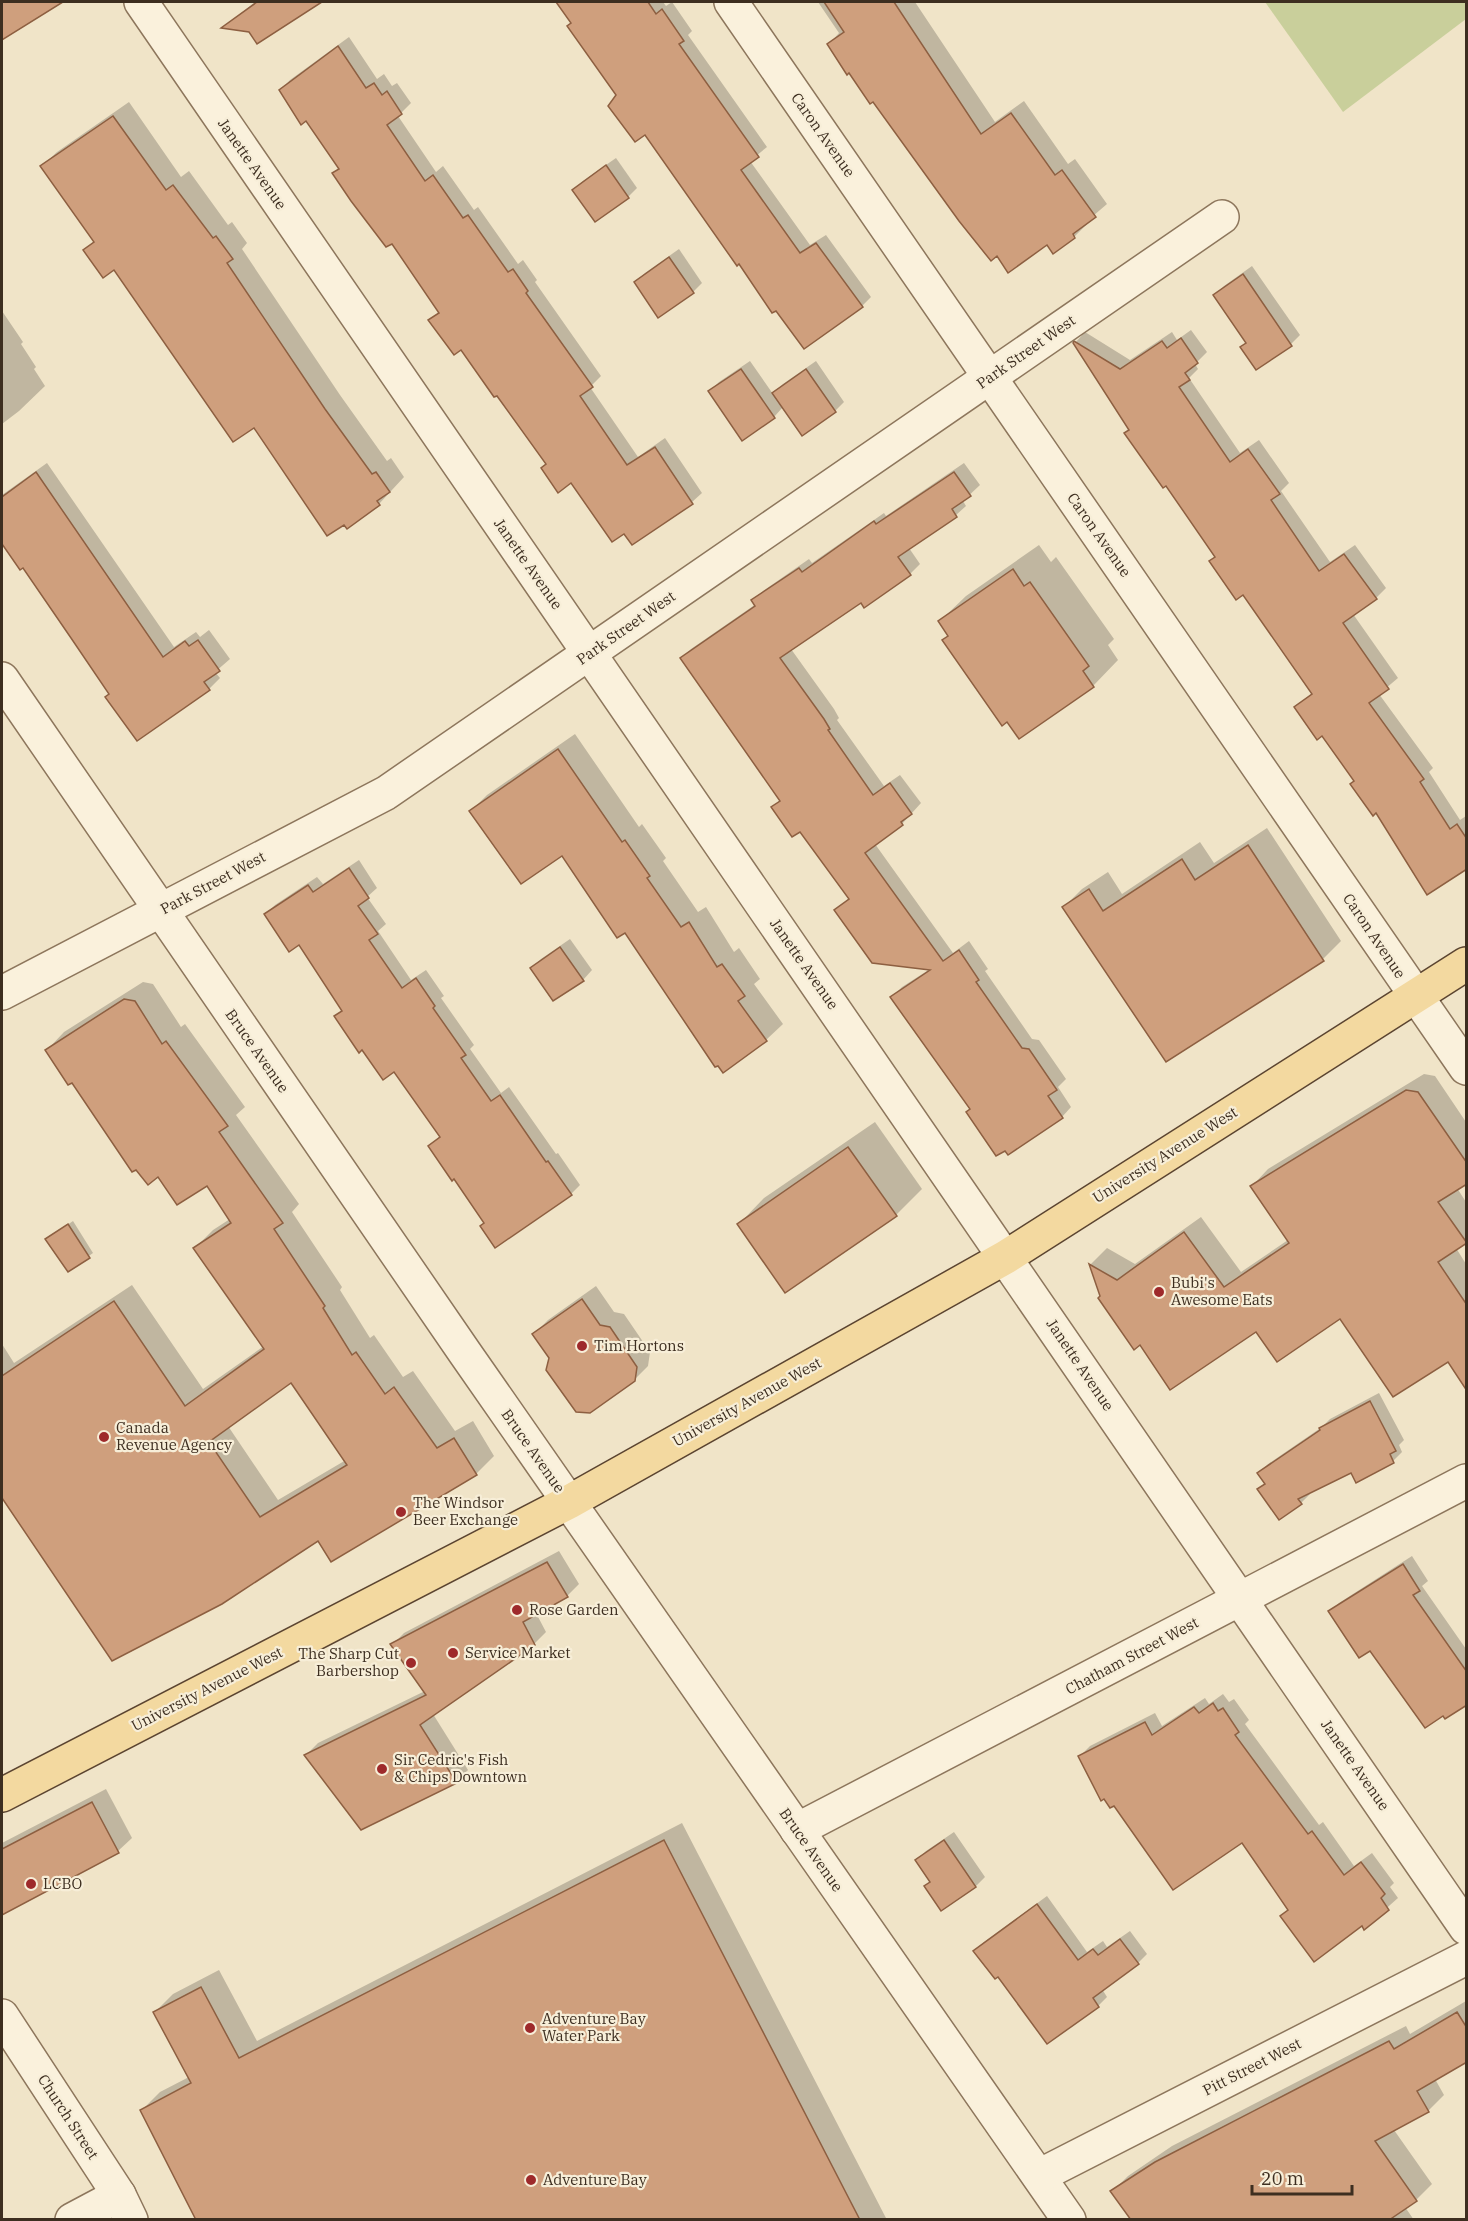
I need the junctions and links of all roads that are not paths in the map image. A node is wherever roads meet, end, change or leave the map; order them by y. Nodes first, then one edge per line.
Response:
1 (141, 2) edge
2 (731, 2) edge
3 (1222, 217) dead end
4 (990, 377) junction
5 (590, 653) junction
6 (2, 679) edge
7 (161, 911) junction
8 (1467, 964) edge
9 (2, 993) edge
10 (1415, 996) junction
11 (1467, 1068) edge
12 (1006, 1257) junction
13 (1467, 1481) edge
14 (569, 1502) junction
15 (1241, 1599) junction
16 (2, 1795) edge
17 (797, 1830) junction
18 (1467, 1928) edge
19 (1467, 1958) edge
20 (2, 2016) edge
21 (1039, 2176) junction
22 (125, 2208) edge
23 (72, 2220) edge
24 (1069, 2220) edge

1 - 5 street, Janette Avenue
2 - 4 street, Caron Avenue
3 - 4 street, Park Street West
4 - 5 street, Park Street West
4 - 10 street, Caron Avenue
5 - 7 street, Park Street West
5 - 12 street, Janette Avenue
6 - 7 street, Bruce Avenue
7 - 9 street, Park Street West
7 - 14 street, Bruce Avenue
8 - 10 main road, University Avenue West
10 - 11 street, Caron Avenue
10 - 12 main road, University Avenue West
12 - 14 main road, University Avenue West
12 - 15 street, Janette Avenue
13 - 15 street, Chatham Street West
14 - 16 main road, University Avenue West
14 - 17 street, Bruce Avenue
15 - 17 street, Chatham Street West
15 - 18 street, Janette Avenue
17 - 21 street, Bruce Avenue
19 - 21 street, Pitt Street West
20 - 22 street, Church Street
21 - 24 street, Bruce Avenue
22 - 23 street

